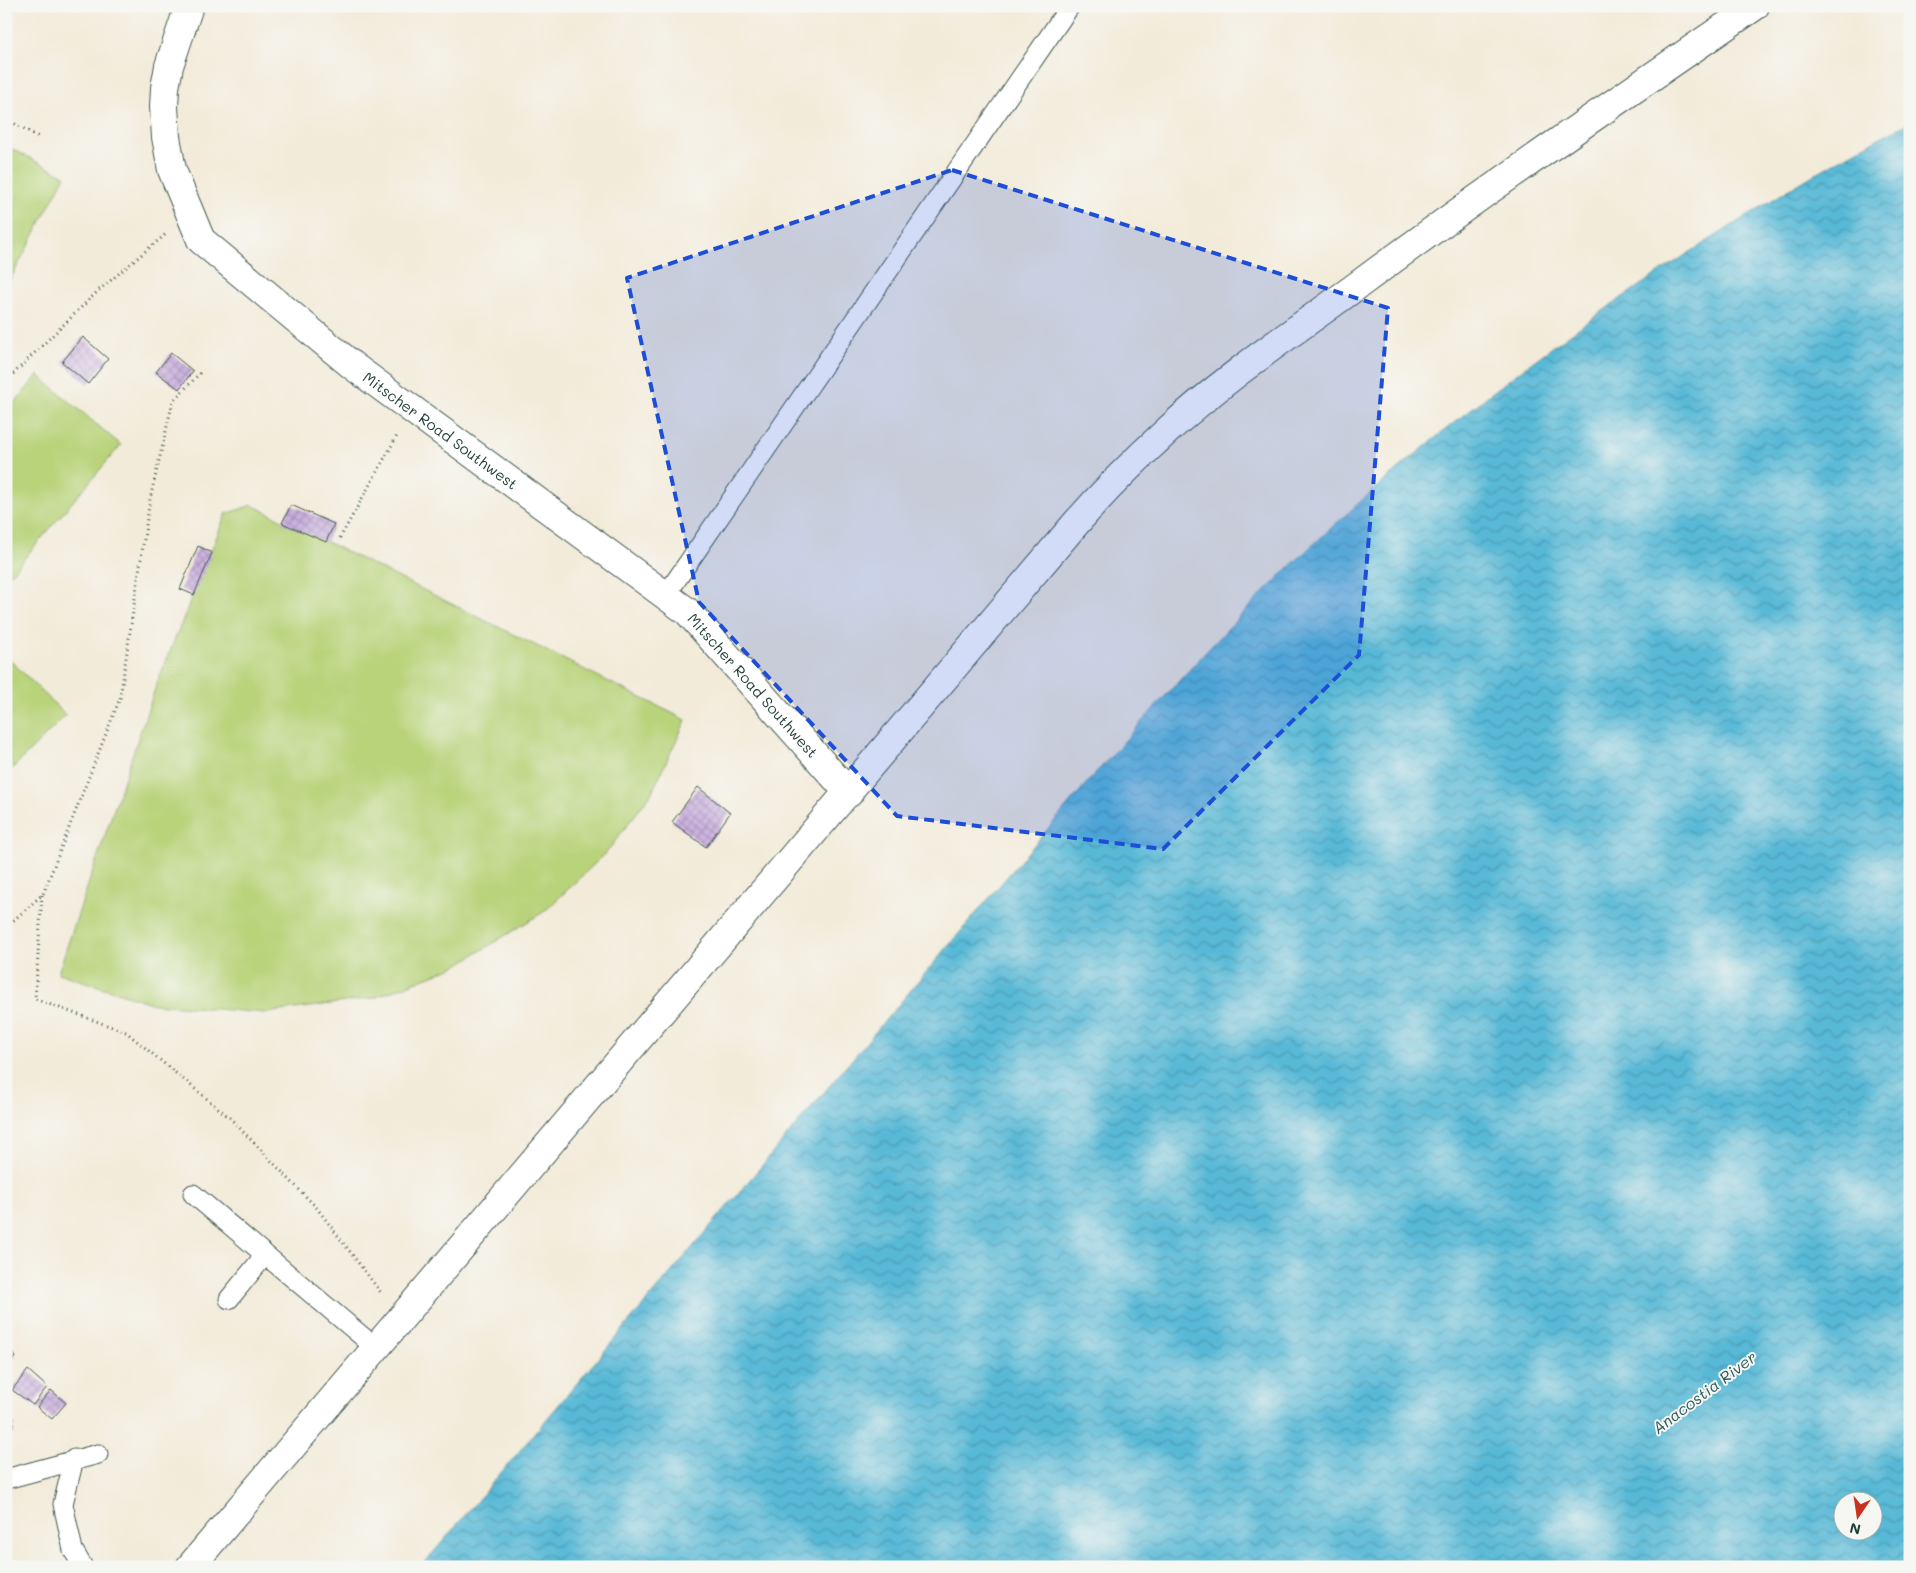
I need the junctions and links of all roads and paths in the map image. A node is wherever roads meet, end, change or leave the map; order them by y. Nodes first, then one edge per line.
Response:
1 (189, 6) edge
2 (1070, 6) edge
3 (1756, 6) edge
4 (6, 119) edge
5 (39, 137) dead end
6 (191, 216) junction
7 (202, 371) dead end
8 (6, 381) edge
9 (413, 410) junction
10 (340, 538) dead end
11 (666, 595) junction
12 (849, 793) junction
13 (42, 894) junction
14 (6, 927) edge
15 (193, 1194) dead end
16 (265, 1255) junction
17 (229, 1299) dead end
18 (386, 1301) dead end
19 (376, 1348) junction
20 (98, 1454) dead end
21 (74, 1459) junction
22 (6, 1479) edge
23 (81, 1566) edge
24 (190, 1567) edge

1 - 6 street, Mitscher Road Southwest
2 - 11 lane
3 - 12 street
4 - 5 path
6 - 8 path
6 - 9 street, Mitscher Road Southwest
7 - 13 path
9 - 10 path
9 - 11 street, Mitscher Road Southwest
11 - 12 street, Mitscher Road Southwest
12 - 19 street
13 - 14 path
13 - 18 path
15 - 16 lane
16 - 17 lane
16 - 19 lane
19 - 24 street
20 - 21 lane
21 - 22 lane
21 - 23 lane

